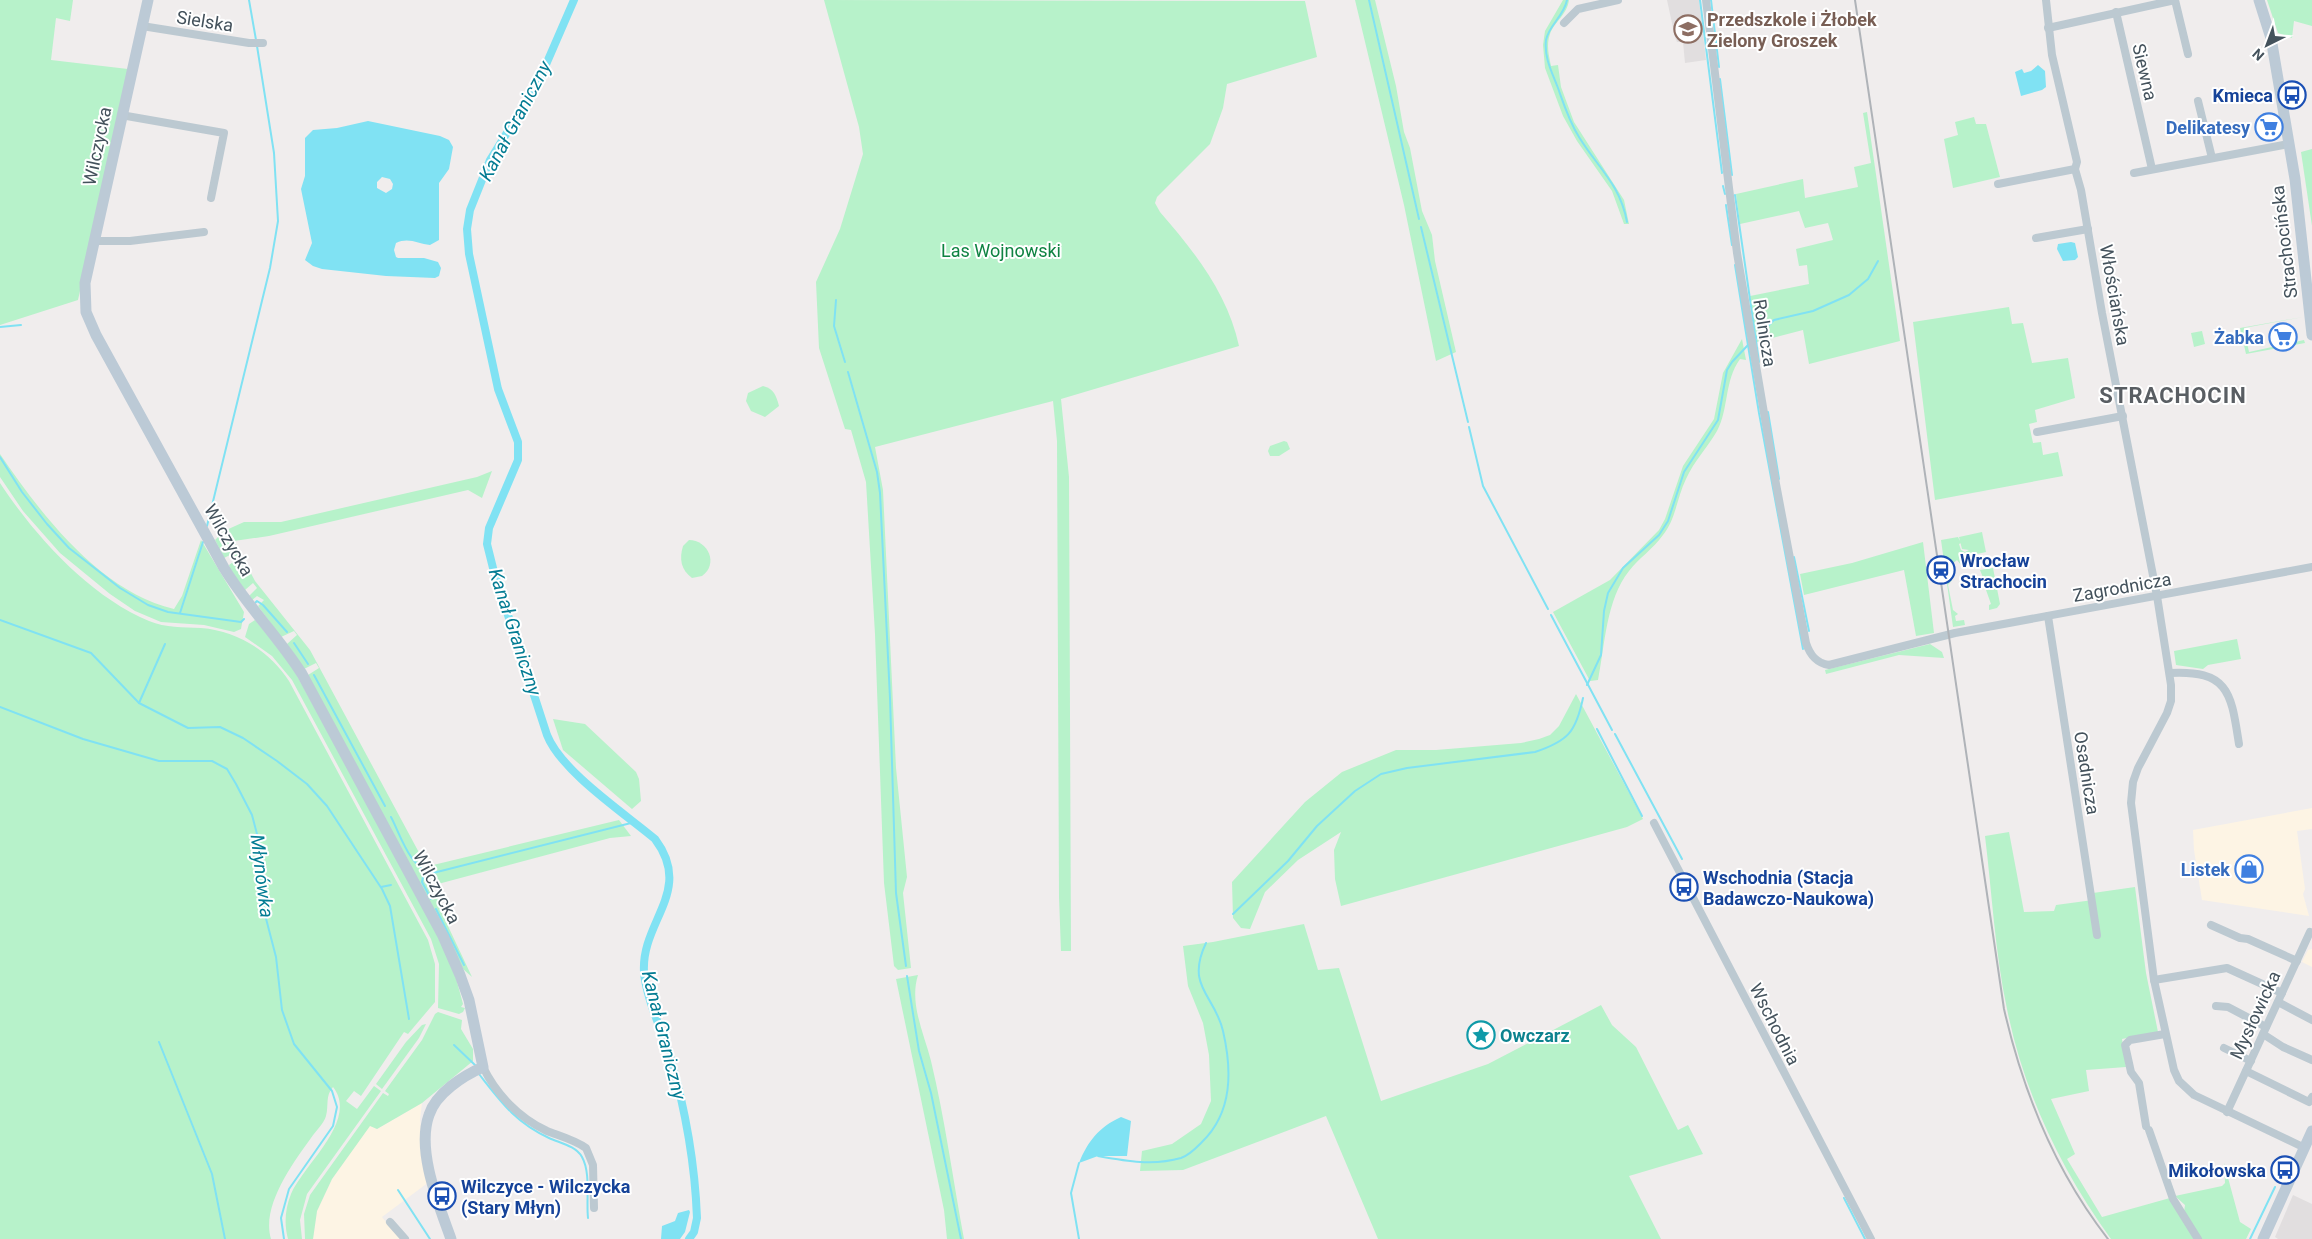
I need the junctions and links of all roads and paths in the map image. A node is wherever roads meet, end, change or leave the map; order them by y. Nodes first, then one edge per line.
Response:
1 (148, 0) edge
2 (1618, 0) edge
3 (1706, 0) edge
4 (2046, 0) edge
5 (2175, 0) edge
6 (2259, 0) edge
7 (2116, 12) junction
8 (1564, 23) dead end
9 (142, 26) junction
10 (2048, 28) junction
11 (263, 43) dead end
12 (2188, 54) dead end
13 (2198, 101) dead end
14 (121, 115) junction
15 (2289, 144) junction
16 (2212, 158) junction
17 (2075, 169) junction
18 (2152, 169) junction
19 (2134, 173) dead end
20 (1998, 184) dead end
21 (211, 198) dead end
22 (2088, 229) junction
23 (204, 232) dead end
24 (2036, 238) dead end
25 (94, 241) junction
26 (2312, 335) edge
27 (2123, 416) junction
28 (2037, 432) dead end
29 (2312, 568) edge
30 (2157, 596) junction
31 (2048, 616) junction
32 (1821, 664) joint
33 (2170, 674) junction
34 (2239, 744) dead end
35 (1654, 823) dead end
36 (2211, 925) dead end
37 (2310, 932) dead end
38 (2097, 935) dead end
39 (2297, 961) junction
40 (2154, 980) junction
41 (2282, 993) junction
42 (2278, 1002) junction
43 (2216, 1006) dead end
44 (2312, 1020) edge
45 (2264, 1031) junction
46 (2165, 1034) junction
47 (2224, 1048) dead end
48 (2312, 1060) edge
49 (2251, 1061) junction
50 (482, 1067) junction
51 (2246, 1071) junction
52 (2312, 1097) edge
53 (2227, 1112) junction
54 (2312, 1132) edge
55 (2305, 1148) junction
56 (594, 1208) dead end
57 (390, 1222) dead end
58 (405, 1239) edge
59 (451, 1239) edge
60 (1871, 1239) edge
61 (2198, 1239) edge
62 (2263, 1239) edge

1 - 9 street, Wilczycka
2 - 8 street
3 - 32 street, Rolnicza
4 - 10 street, Włościańska
5 - 7 street
5 - 12 street
6 - 15 street, Strachocińska
7 - 10 street
7 - 18 street, Siewna
9 - 11 street, Sielska
9 - 14 street, Wilczycka
10 - 17 street, Włościańska
13 - 16 street
14 - 21 street
14 - 25 street, Wilczycka
15 - 16 street
15 - 26 street, Strachocińska
16 - 18 street
17 - 20 street
17 - 22 street, Włościańska
18 - 19 street
22 - 24 street
22 - 27 street, Włościańska
23 - 25 street
25 - 50 street, Wilczycka
27 - 28 street
27 - 30 street, Włościańska
29 - 30 street, Zagrodnicza
30 - 31 street, Zagrodnicza
30 - 33 street
31 - 32 street, Zagrodnicza
31 - 38 street, Osadnicza
33 - 34 street
33 - 40 street
35 - 60 street, Wschodnia
36 - 39 street
37 - 39 street, Mysłowicka
39 - 41 street, Mysłowicka
40 - 41 street
40 - 46 street
41 - 42 street, Mysłowicka
42 - 44 street
42 - 45 street, Mysłowicka
43 - 45 street
45 - 48 street
45 - 49 street, Mysłowicka
46 - 53 street
46 - 61 street
47 - 49 street
49 - 51 street, Mysłowicka
50 - 56 street, Wilczycka
50 - 59 street
51 - 52 street
51 - 53 street, Mysłowicka
53 - 55 street
54 - 55 street
55 - 62 street
57 - 58 street

